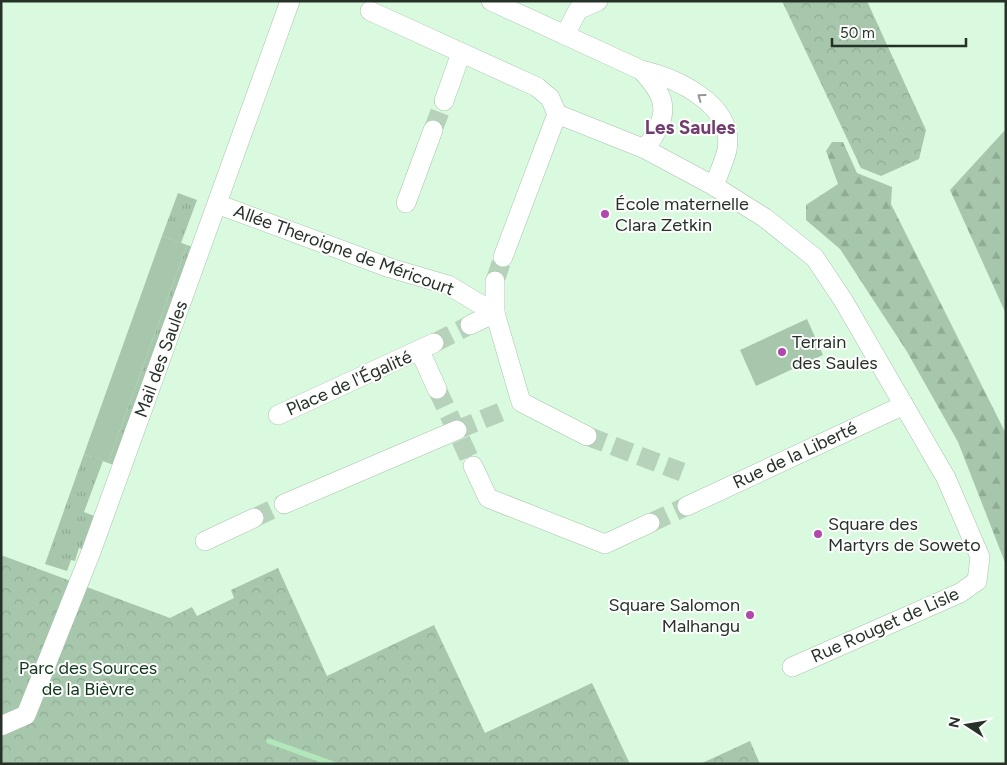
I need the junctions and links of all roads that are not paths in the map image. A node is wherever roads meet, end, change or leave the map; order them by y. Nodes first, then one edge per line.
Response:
1 (290, 1) edge
2 (491, 1) edge
3 (598, 1) edge
4 (370, 11) dead end
5 (565, 35) junction
6 (461, 54) junction
7 (641, 70) junction
8 (444, 101) tunnel mouth
9 (557, 114) junction
10 (434, 130) tunnel mouth
11 (645, 149) junction
12 (714, 186) junction
13 (406, 203) dead end
14 (217, 204) junction
15 (503, 257) tunnel mouth
16 (495, 281) tunnel mouth
17 (496, 313) junction
18 (470, 325) tunnel mouth
19 (436, 388) tunnel mouth
20 (904, 405) junction
21 (278, 415) dead end
22 (457, 430) tunnel mouth
23 (587, 436) tunnel mouth
24 (474, 466) tunnel mouth
25 (284, 504) tunnel mouth
26 (687, 506) tunnel mouth
27 (254, 518) tunnel mouth
28 (650, 523) tunnel mouth
29 (205, 541) dead end
30 (792, 667) dead end
31 (1, 726) edge

1 - 14 street, Mail des Saules
2 - 5 street
3 - 5 street
4 - 6 street
5 - 7 street
6 - 8 street
6 - 9 street
7 - 11 street
12 -> 7 street
9 - 11 street, Rue Rouget de Lisle
9 - 15 street
10 - 13 street
11 - 12 street, Rue Rouget de Lisle
12 - 20 street, Rue Rouget de Lisle
14 - 17 street, Allée Theroigne de Méricourt
14 - 31 street, Mail des Saules
16 - 17 street
17 - 18 street
17 - 23 street
19 - 21 street, Place de l'Égalité
20 - 26 street, Rue de la Liberté
20 - 30 street, Rue Rouget de Lisle
22 - 25 street
24 - 28 street
27 - 29 street

